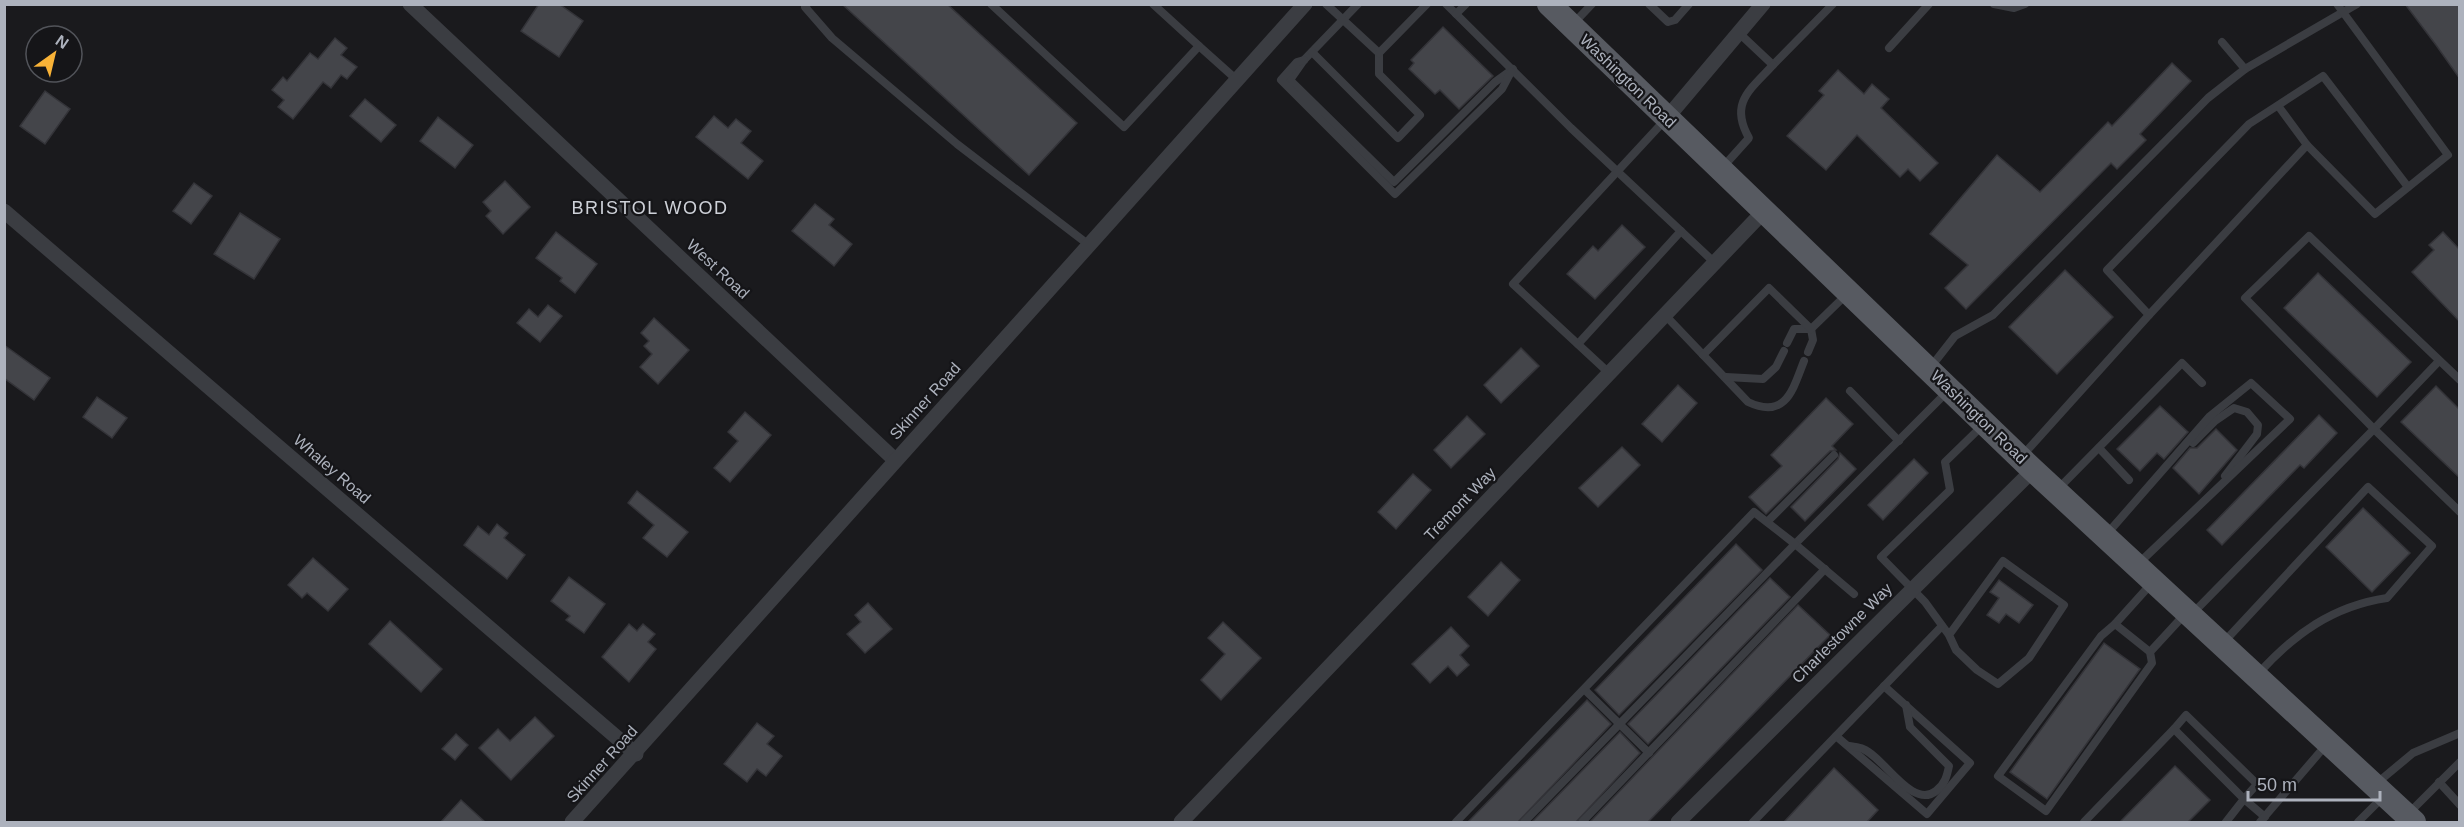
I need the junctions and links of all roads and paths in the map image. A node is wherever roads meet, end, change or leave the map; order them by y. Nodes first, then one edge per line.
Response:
1 (807, 4) edge
2 (991, 4) edge
3 (1153, 4) edge
4 (1326, 4) edge
5 (1358, 4) edge
6 (1427, 4) edge
7 (1446, 4) edge
8 (1466, 4) edge
9 (1542, 4) edge
10 (1592, 4) edge
11 (1649, 4) edge
12 (1689, 4) edge
13 (1763, 4) edge
14 (1833, 4) edge
15 (1929, 4) edge
16 (1994, 4) edge
17 (2025, 4) edge
18 (2337, 4) edge
19 (2357, 4) edge
20 (1303, 5) edge
21 (419, 7) edge
22 (2344, 13) junction
23 (1456, 14) junction
24 (1562, 17) edge
25 (1343, 20) junction
26 (1739, 33) junction
27 (2222, 42) dead end
28 (1199, 46) junction
29 (1889, 48) dead end
30 (1312, 52) junction
31 (1378, 53) junction
32 (1773, 65) junction
33 (1513, 69) junction
34 (2245, 69) junction
35 (1237, 80) junction
36 (2279, 107) junction
37 (1666, 119) junction
38 (2307, 145) junction
39 (1721, 169) junction
40 (1617, 172) junction
41 (2408, 187) junction
42 (1765, 210) junction
43 (4, 211) edge
44 (1681, 231) junction
45 (1089, 245) junction
46 (1714, 263) junction
47 (1850, 292) junction
48 (1665, 315) junction
49 (2149, 315) junction
50 (1810, 329) junction
51 (1578, 344) junction
52 (1808, 352) dead end
53 (1703, 355) junction
54 (1804, 361) dead end
55 (2439, 361) junction
56 (1930, 369) junction
57 (1609, 373) junction
58 (1726, 377) junction
59 (2460, 380) edge
60 (2202, 383) dead end
61 (1950, 388) junction
62 (1850, 391) dead end
63 (1985, 423) junction
64 (2374, 429) junction
65 (1899, 441) junction
66 (2099, 448) junction
67 (2181, 450) junction
68 (1834, 455) dead end
69 (895, 460) junction
70 (2027, 464) junction
71 (2129, 480) dead end
72 (2056, 490) junction
73 (2211, 494) junction
74 (2460, 512) edge
75 (1767, 522) junction
76 (2105, 536) junction
77 (1795, 544) junction
78 (1824, 569) junction
79 (2145, 573) junction
80 (1911, 589) junction
81 (1854, 594) dead end
82 (2189, 614) junction
83 (2115, 624) junction
84 (1942, 626) junction
85 (1950, 635) junction
86 (2222, 644) junction
87 (2150, 652) junction
88 (2256, 675) junction
89 (1884, 686) junction
90 (1585, 690) junction
91 (1906, 705) junction
92 (1619, 724) junction
93 (2174, 729) junction
94 (2460, 733) edge
95 (1836, 735) junction
96 (2329, 742) junction
97 (1848, 746) junction
98 (1649, 753) junction
99 (636, 754) junction
100 (2460, 762) edge
101 (2439, 782) junction
102 (2380, 790) junction
103 (2244, 799) junction
104 (2458, 801) edge
105 (2410, 819) edge
106 (2263, 820) edge
107 (1683, 821) edge
108 (572, 822) edge
109 (1181, 822) edge
110 (1456, 822) edge
111 (1524, 822) edge
112 (1582, 822) edge
113 (1752, 822) edge
114 (2084, 822) edge
115 (2226, 822) edge
116 (2358, 822) edge

1 - 45 lane
2 - 28 lane
3 - 28 lane
4 - 25 lane
5 - 25 lane
6 - 31 lane
7 - 23 lane
8 - 23 lane
9 - 24 lane
10 - 24 lane
11 - 12 lane
13 - 26 street
14 - 32 lane
15 - 29 lane
16 - 17 lane
18 - 22 lane
19 - 22 lane
20 - 35 street, Skinner Road
21 - 69 street, West Road
22 - 34 lane
22 - 41 lane
23 - 33 lane
24 - 37 main road, Washington Road
25 - 30 lane
25 - 31 lane
26 - 32 lane
26 - 37 street
27 - 34 lane
28 - 35 lane
30 - 31 lane
30 - 33 lane
32 - 39 lane
33 - 40 lane
34 - 56 lane
35 - 45 street, Skinner Road
36 - 38 lane
36 - 41 lane
36 - 49 lane
37 - 39 main road, Washington Road
37 - 40 lane
38 - 41 lane
38 - 49 lane
39 - 42 main road, Washington Road
40 - 44 lane
40 - 51 lane
42 - 46 street, Tremont Way
42 - 47 main road, Washington Road
43 - 99 street, Whaley Road
44 - 46 lane
44 - 51 lane
45 - 69 street, Skinner Road
46 - 48 street, Tremont Way
47 - 50 lane
47 - 56 main road, Washington Road
48 - 53 lane
48 - 57 street, Tremont Way
49 - 70 lane
50 - 52 lane
50 - 53 lane
50 - 58 lane
51 - 57 lane
53 - 58 lane
54 - 58 lane
55 - 59 lane
55 - 64 lane
55 - 64 lane
56 - 61 main road, Washington Road
57 - 109 street, Tremont Way
60 - 66 lane
61 - 63 main road, Washington Road
61 - 65 lane
62 - 65 lane
63 - 70 main road, Washington Road
63 - 80 lane
64 - 74 lane
64 - 82 lane
65 - 77 lane
66 - 71 lane
66 - 72 lane
67 - 73 lane
67 - 73 lane
67 - 76 lane
68 - 75 lane
69 - 99 street, Skinner Road
70 - 72 main road, Washington Road
70 - 80 street, Charlestowne Way
72 - 76 main road, Washington Road
73 - 79 lane
75 - 77 lane
75 - 90 lane
76 - 79 main road, Washington Road
77 - 78 lane
77 - 92 lane
78 - 81 lane
78 - 98 lane
79 - 82 main road, Washington Road
79 - 83 lane
80 - 84 lane
80 - 107 street, Charlestowne Way
82 - 86 main road, Washington Road
82 - 87 lane
83 - 87 lane
83 - 87 lane
84 - 85 lane
84 - 89 lane
85 - 85 lane
86 - 88 main road, Washington Road
86 - 88 lane
88 - 96 main road, Washington Road
89 - 91 lane
89 - 95 lane
90 - 92 lane
90 - 110 lane
91 - 97 lane
91 - 97 lane
92 - 98 lane
92 - 111 lane
93 - 103 lane
93 - 103 lane
93 - 114 lane
94 - 102 lane
95 - 97 lane
95 - 113 lane
96 - 102 main road, Washington Road
96 - 106 lane
98 - 112 lane
99 - 108 street, Skinner Road
100 - 101 lane
101 - 104 lane
101 - 105 lane
102 - 105 main road, Washington Road
102 - 116 lane
103 - 106 lane
103 - 115 lane

